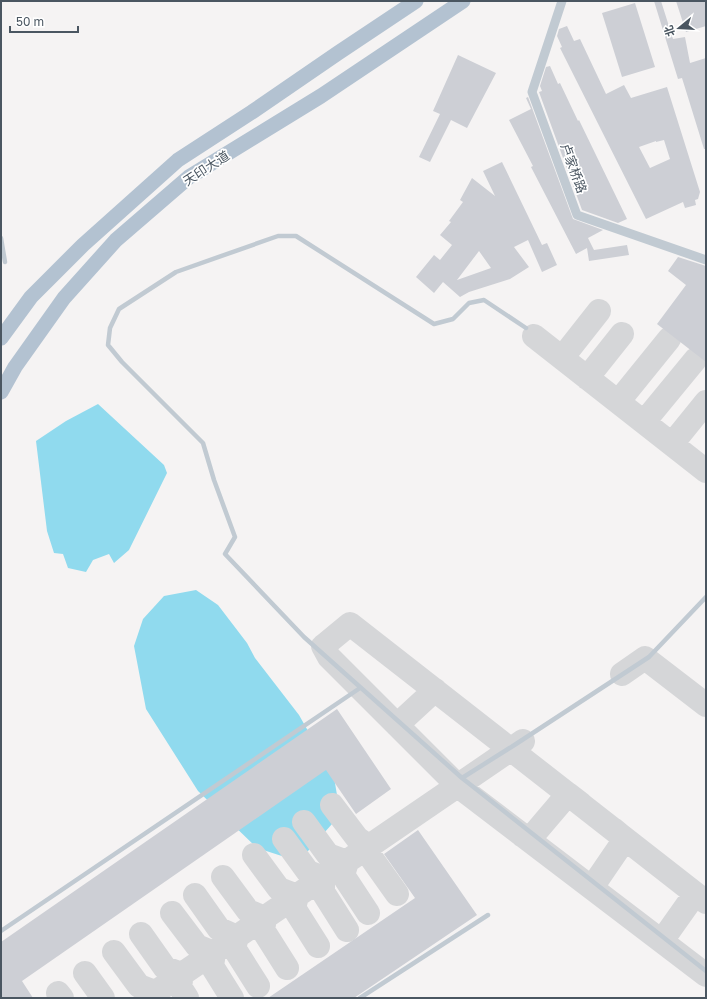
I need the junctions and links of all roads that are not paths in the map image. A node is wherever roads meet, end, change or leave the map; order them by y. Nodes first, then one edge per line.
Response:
1 (416, 1) edge
2 (463, 1) edge
3 (562, 1) edge
4 (1, 238) edge
5 (706, 260) edge
6 (5, 262) dead end
7 (526, 328) dead end
8 (1, 338) edge
9 (1, 392) edge
10 (706, 597) edge
11 (360, 688) junction
12 (462, 778) junction
13 (488, 915) dead end
14 (1, 932) edge
15 (706, 971) edge
16 (360, 998) edge

1 - 8 main road, 天印大道
2 - 9 main road, 天印大道
3 - 5 street, 卢家桥路
4 - 6 lane
7 - 11 lane
10 - 12 lane
11 - 12 lane
11 - 14 lane
12 - 15 lane
13 - 16 lane

